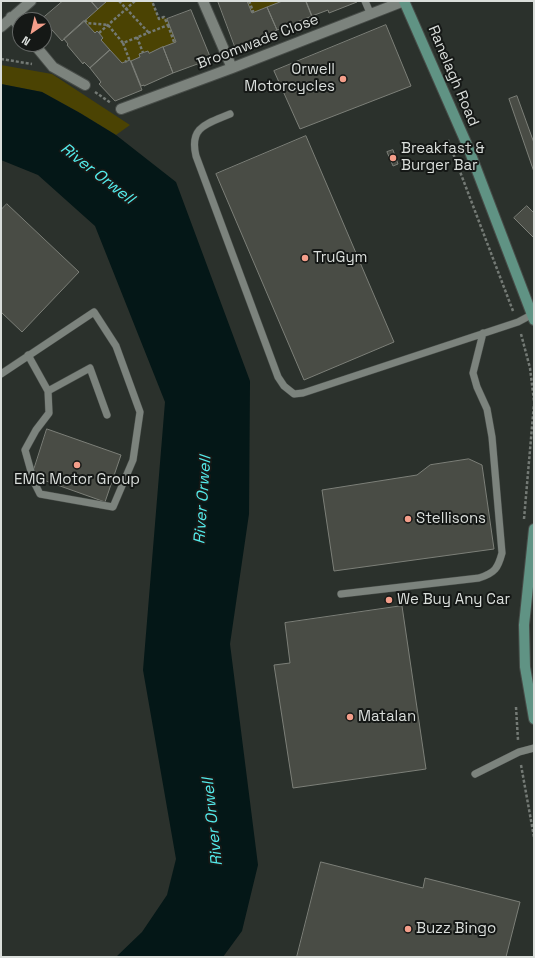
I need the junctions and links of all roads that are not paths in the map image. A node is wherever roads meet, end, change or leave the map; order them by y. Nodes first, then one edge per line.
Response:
1 (31, 1) edge
2 (203, 1) edge
3 (365, 1) edge
4 (404, 1) edge
5 (371, 15) junction
6 (11, 17) joint
7 (1, 27) edge
8 (41, 52) edge
9 (232, 68) junction
10 (85, 85) road end
11 (121, 109) road end
12 (230, 114) dead end
13 (533, 317) edge
14 (483, 333) junction
15 (28, 355) junction
16 (1, 374) edge
17 (48, 391) junction
18 (107, 415) dead end
19 (534, 529) edge
20 (341, 594) dead end
21 (534, 719) edge
22 (534, 748) edge
23 (475, 774) dead end

1 - 6 street
2 - 9 street
3 - 5 lane
4 - 5 street, Broomwade Close
4 - 13 main road, Ranelagh Road
5 - 9 street, Broomwade Close
6 - 7 street
8 - 10 street
9 - 11 street, Broomwade Close
12 - 14 lane
13 - 14 lane
14 - 20 lane
15 - 16 lane
15 - 17 lane
15 - 17 lane
17 - 18 lane
19 - 21 main road
22 - 23 lane

